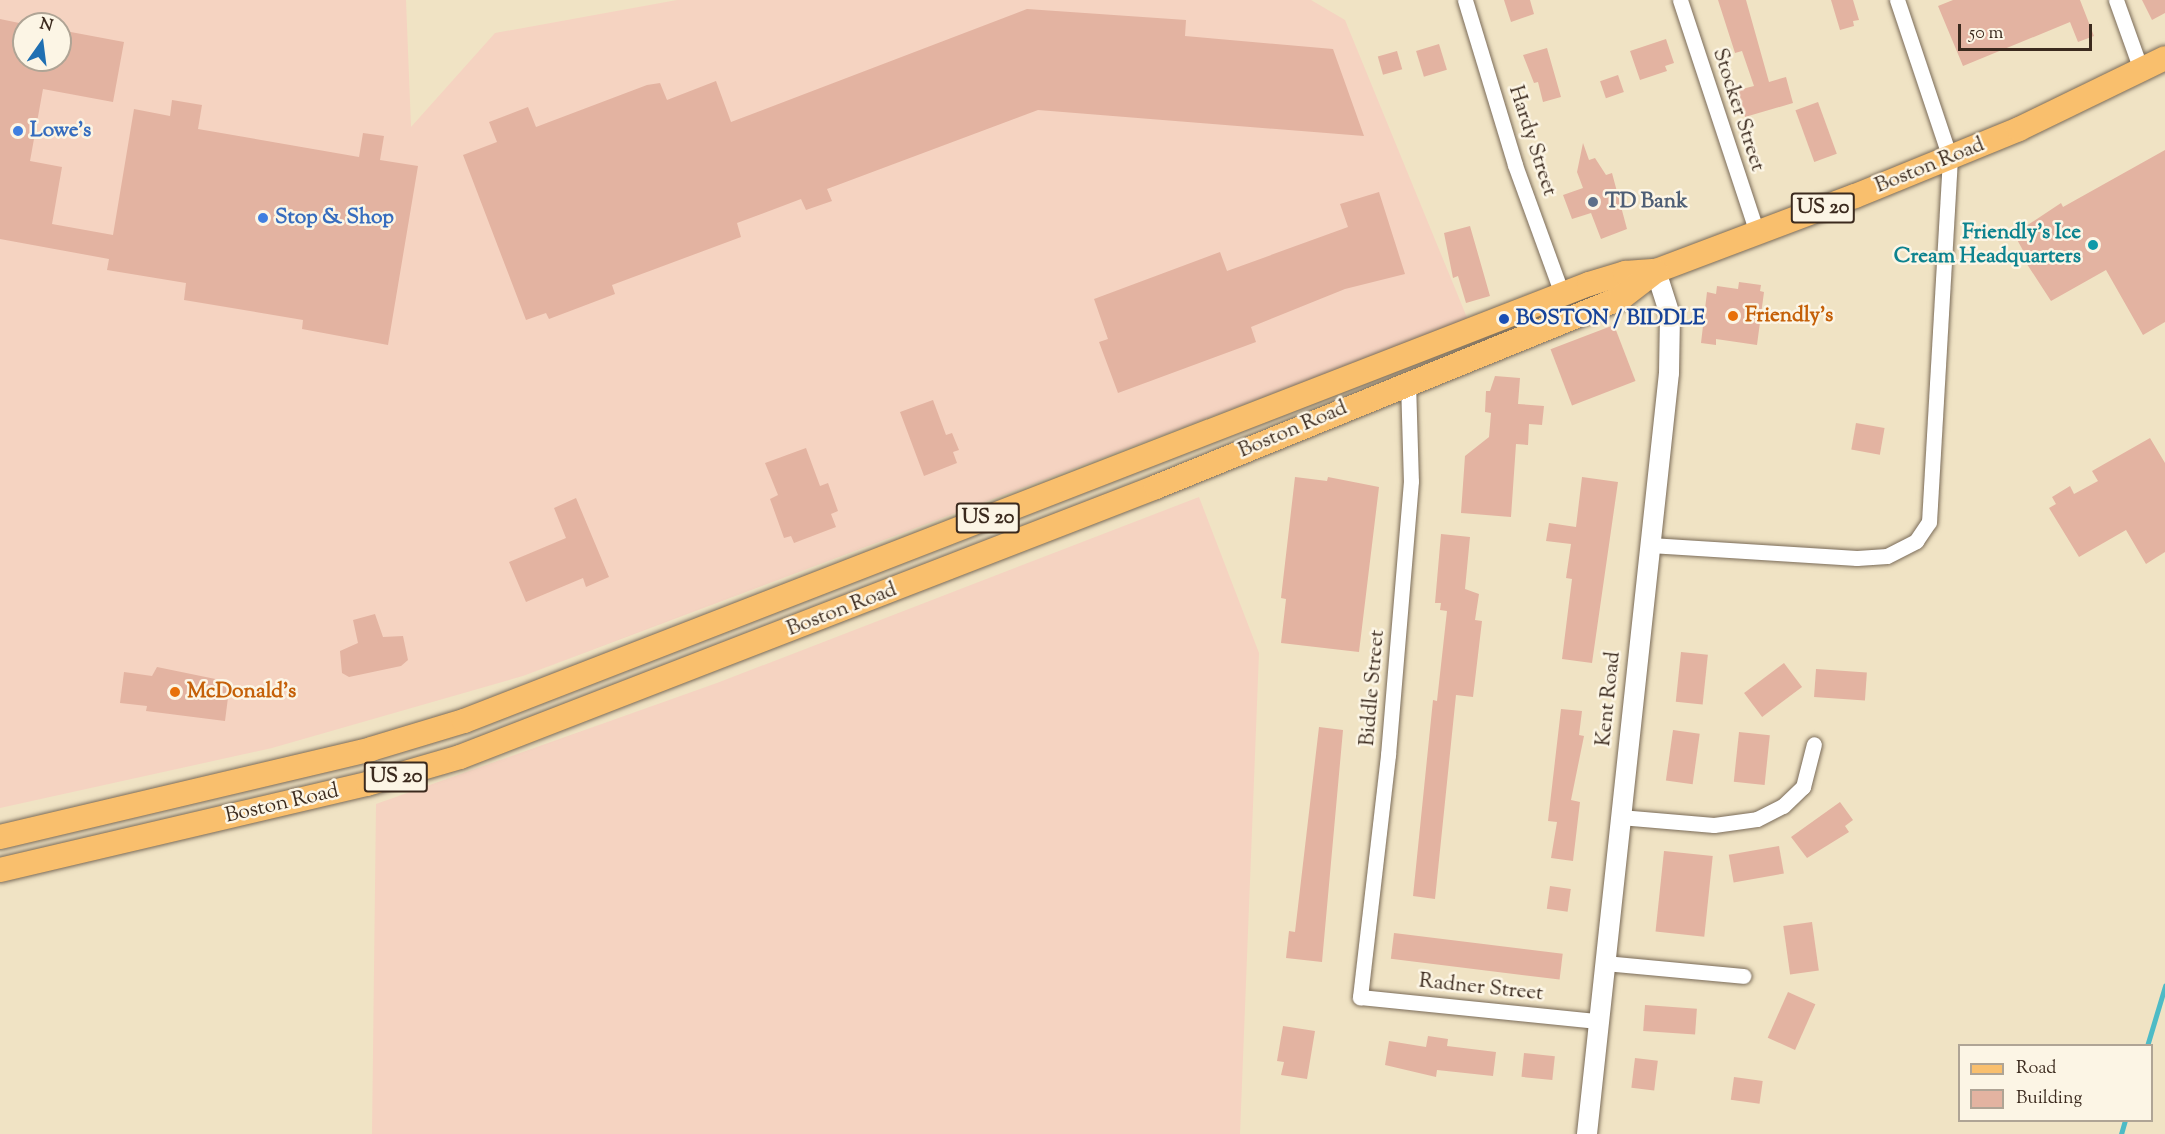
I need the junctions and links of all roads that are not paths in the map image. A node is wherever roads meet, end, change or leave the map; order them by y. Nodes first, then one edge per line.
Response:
1 (1465, 0) edge
2 (1680, 0) edge
3 (1898, 0) edge
4 (2116, 0) edge
5 (2165, 58) edge
6 (2141, 70) junction
7 (1948, 151) junction
8 (1757, 233) junction
9 (1656, 271) junction
10 (1562, 294) junction
11 (1408, 382) junction
12 (1650, 545) junction
13 (1814, 744) dead end
14 (1620, 817) junction
15 (0, 837) edge
16 (0, 870) edge
17 (1604, 963) junction
18 (1743, 976) dead end
19 (1360, 997) joint
20 (1598, 1021) junction
21 (1587, 1134) edge

1 - 10 street, Hardy Street
2 - 8 street, Stocker Street
3 - 7 street
4 - 6 street
5 - 6 main road, Boston Road / US 20
6 - 7 main road, Boston Road / US 20
7 - 8 main road, Boston Road / US 20
7 - 12 street
8 - 9 main road, Boston Road / US 20
9 - 10 main road, Boston Road / US 20
9 - 11 main road, Boston Road / US 20
9 - 12 street, Kent Road
10 - 15 main road, Boston Road / US 20
11 - 16 main road, Boston Road / US 20
11 - 19 street, Biddle Street
12 - 14 street, Kent Road
13 - 14 street
14 - 17 street, Kent Road
17 - 18 street
17 - 20 street, Kent Road
19 - 20 street, Radner Street
20 - 21 street, Kent Road

